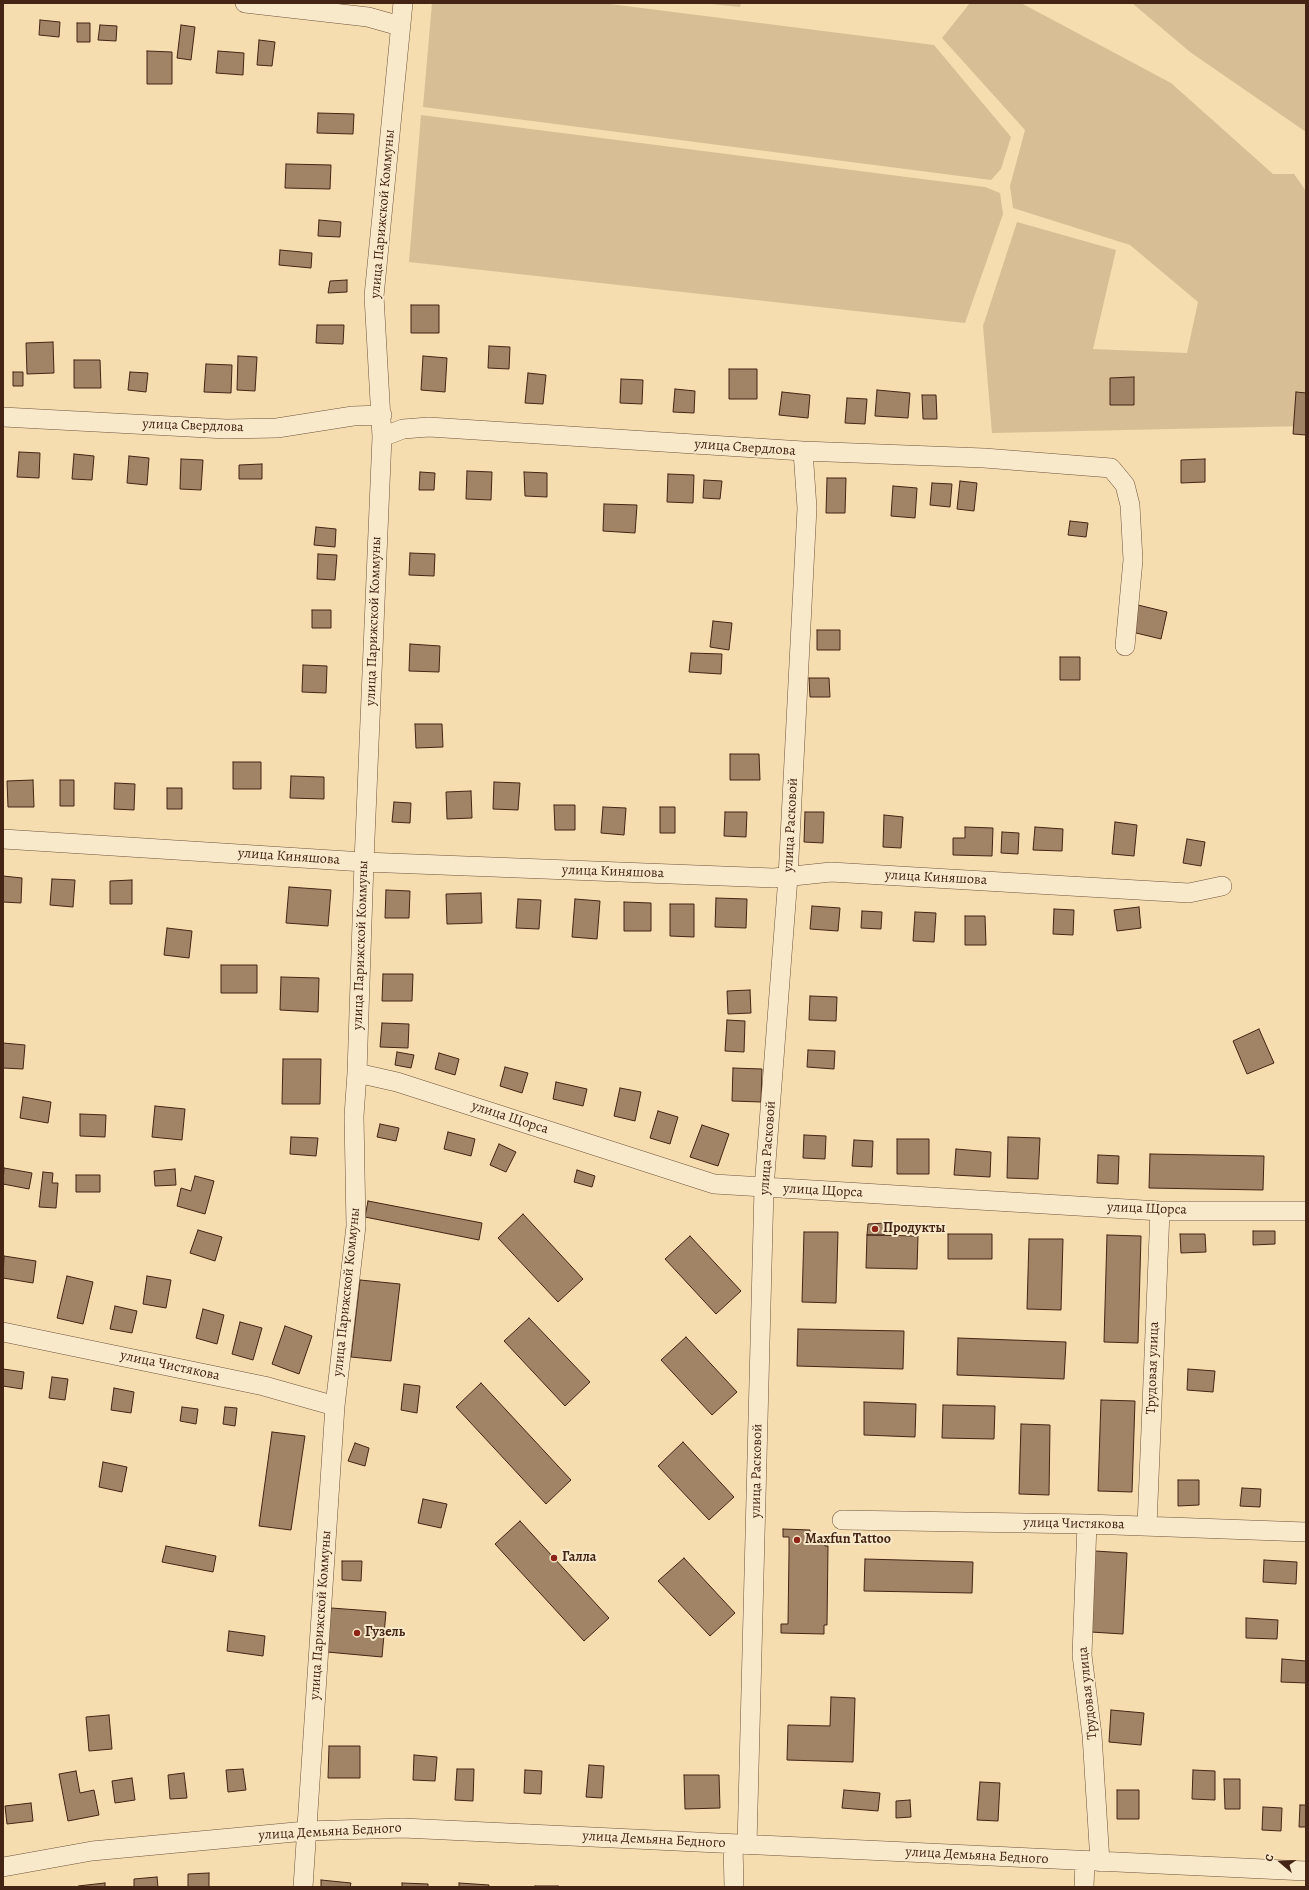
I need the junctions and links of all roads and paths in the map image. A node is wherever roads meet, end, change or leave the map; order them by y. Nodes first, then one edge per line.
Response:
1 (245, 3) edge
2 (402, 3) edge
3 (400, 26) junction
4 (382, 415) junction
5 (3, 416) edge
6 (382, 437) junction
7 (803, 452) junction
8 (1125, 646) dead end
9 (3, 839) edge
10 (364, 862) junction
11 (788, 877) junction
12 (1222, 886) dead end
13 (357, 1073) junction
14 (764, 1188) junction
15 (1160, 1210) junction
16 (1306, 1211) edge
17 (3, 1332) edge
18 (335, 1406) junction
19 (842, 1520) dead end
20 (1087, 1524) junction
21 (1147, 1526) junction
22 (1306, 1532) edge
23 (306, 1831) junction
24 (740, 1845) junction
25 (1092, 1861) junction
26 (3, 1867) edge
27 (1306, 1871) edge
28 (303, 1887) edge
29 (734, 1887) edge
30 (1084, 1887) edge

1 - 3 street
2 - 3 street, улица Парижской Коммуны
3 - 4 street, улица Парижской Коммуны
4 - 5 street, улица Свердлова
4 - 6 street, улица Парижской Коммуны
6 - 7 street, улица Свердлова
6 - 10 street, улица Парижской Коммуны
7 - 8 street, улица Свердлова
7 - 11 street, улица Расковой
9 - 10 street, улица Киняшова
10 - 11 street, улица Киняшова
10 - 13 street, улица Парижской Коммуны
11 - 12 street, улица Киняшова
11 - 14 street, улица Расковой
13 - 14 street, улица Щорса
13 - 18 street, улица Парижской Коммуны
14 - 15 street, улица Щорса
14 - 24 street, улица Расковой
15 - 16 street, улица Щорса
15 - 21 street, Трудовая улица
17 - 18 street, улица Чистякова
18 - 23 street, улица Парижской Коммуны
19 - 20 street, улица Чистякова
20 - 21 street, улица Чистякова
20 - 25 street, Трудовая улица
21 - 22 street, улица Чистякова
23 - 24 street, улица Демьяна Бедного
23 - 26 street, улица Демьяна Бедного
23 - 28 street, улица Парижской Коммуны
24 - 25 street, улица Демьяна Бедного
24 - 29 street, улица Расковой
25 - 27 street, улица Демьяна Бедного
25 - 30 street, Трудовая улица

